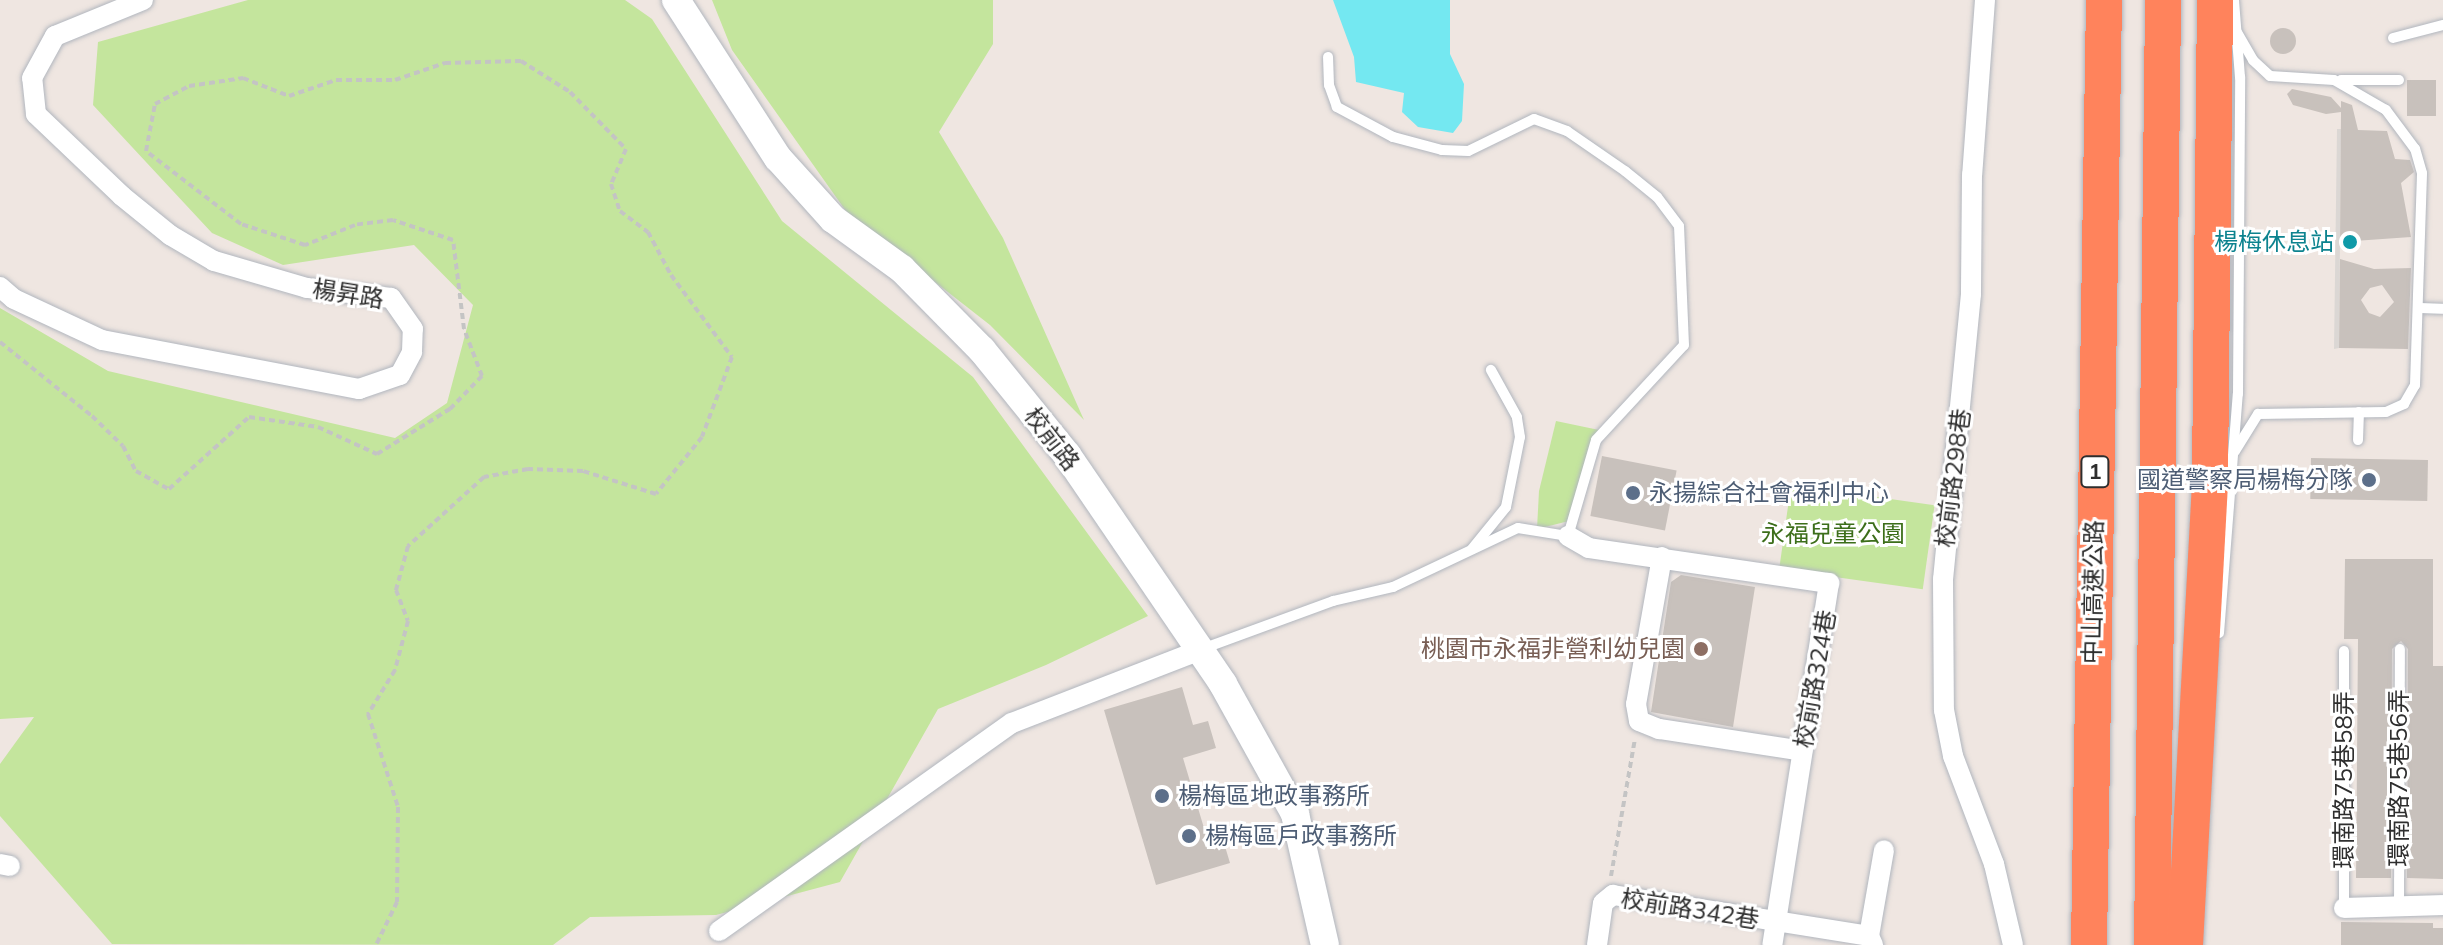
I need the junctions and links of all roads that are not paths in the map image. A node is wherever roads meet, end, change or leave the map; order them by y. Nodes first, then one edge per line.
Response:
1 (143, 0) edge
2 (676, 0) edge
3 (1985, 0) edge
4 (2104, 0) edge
5 (2163, 0) edge
6 (2234, 0) edge
7 (2225, 14) edge
8 (2443, 25) edge
9 (2393, 38) dead end
10 (1328, 57) dead end
11 (2334, 80) junction
12 (2399, 80) dead end
13 (0, 287) edge
14 (2418, 308) junction
15 (2443, 309) edge
16 (1491, 370) dead end
17 (2359, 412) junction
18 (2358, 440) dead end
19 (2234, 452) junction
20 (1568, 536) junction
21 (1469, 554) junction
22 (1662, 557) junction
23 (2219, 643) dead end
24 (2400, 649) dead end
25 (1200, 650) junction
26 (2344, 651) dead end
27 (1802, 751) junction
28 (2208, 771) dead end
29 (1884, 850) dead end
30 (2443, 905) edge
31 (2399, 906) junction
32 (2344, 908) joint
33 (1775, 922) junction
34 (719, 931) dead end
35 (1871, 940) edge
36 (1325, 945) edge
37 (1597, 945) edge
38 (1772, 945) edge
39 (2013, 945) edge
40 (2089, 945) edge
41 (2152, 945) edge
42 (2185, 945) edge

1 - 13 street, 楊昇路
2 - 25 street, 校前路
3 - 39 street, 校前路298巷
4 - 40 highway, 中山高速公路 / 1
5 - 41 highway
6 - 7 lane
7 - 11 lane
7 - 19 lane
7 - 42 highway
8 - 9 lane
10 - 20 lane
11 - 12 lane
11 - 14 lane
14 - 15 lane
14 - 17 lane
16 - 21 lane
17 - 18 lane
17 - 19 lane
19 - 23 lane
20 - 21 lane
20 - 22 street, 校前路324巷
21 - 25 lane
22 - 27 street
22 - 27 street, 校前路324巷
24 - 31 lane, 環南路75巷56弄
25 - 34 street
25 - 36 street, 校前路
26 - 32 lane, 環南路75巷58弄
27 - 33 street, 校前路324巷
28 - 42 lane
29 - 35 street
30 - 31 street
31 - 32 street
33 - 35 street, 校前路342巷
33 - 37 street, 校前路342巷
33 - 38 street, 校前路324巷

